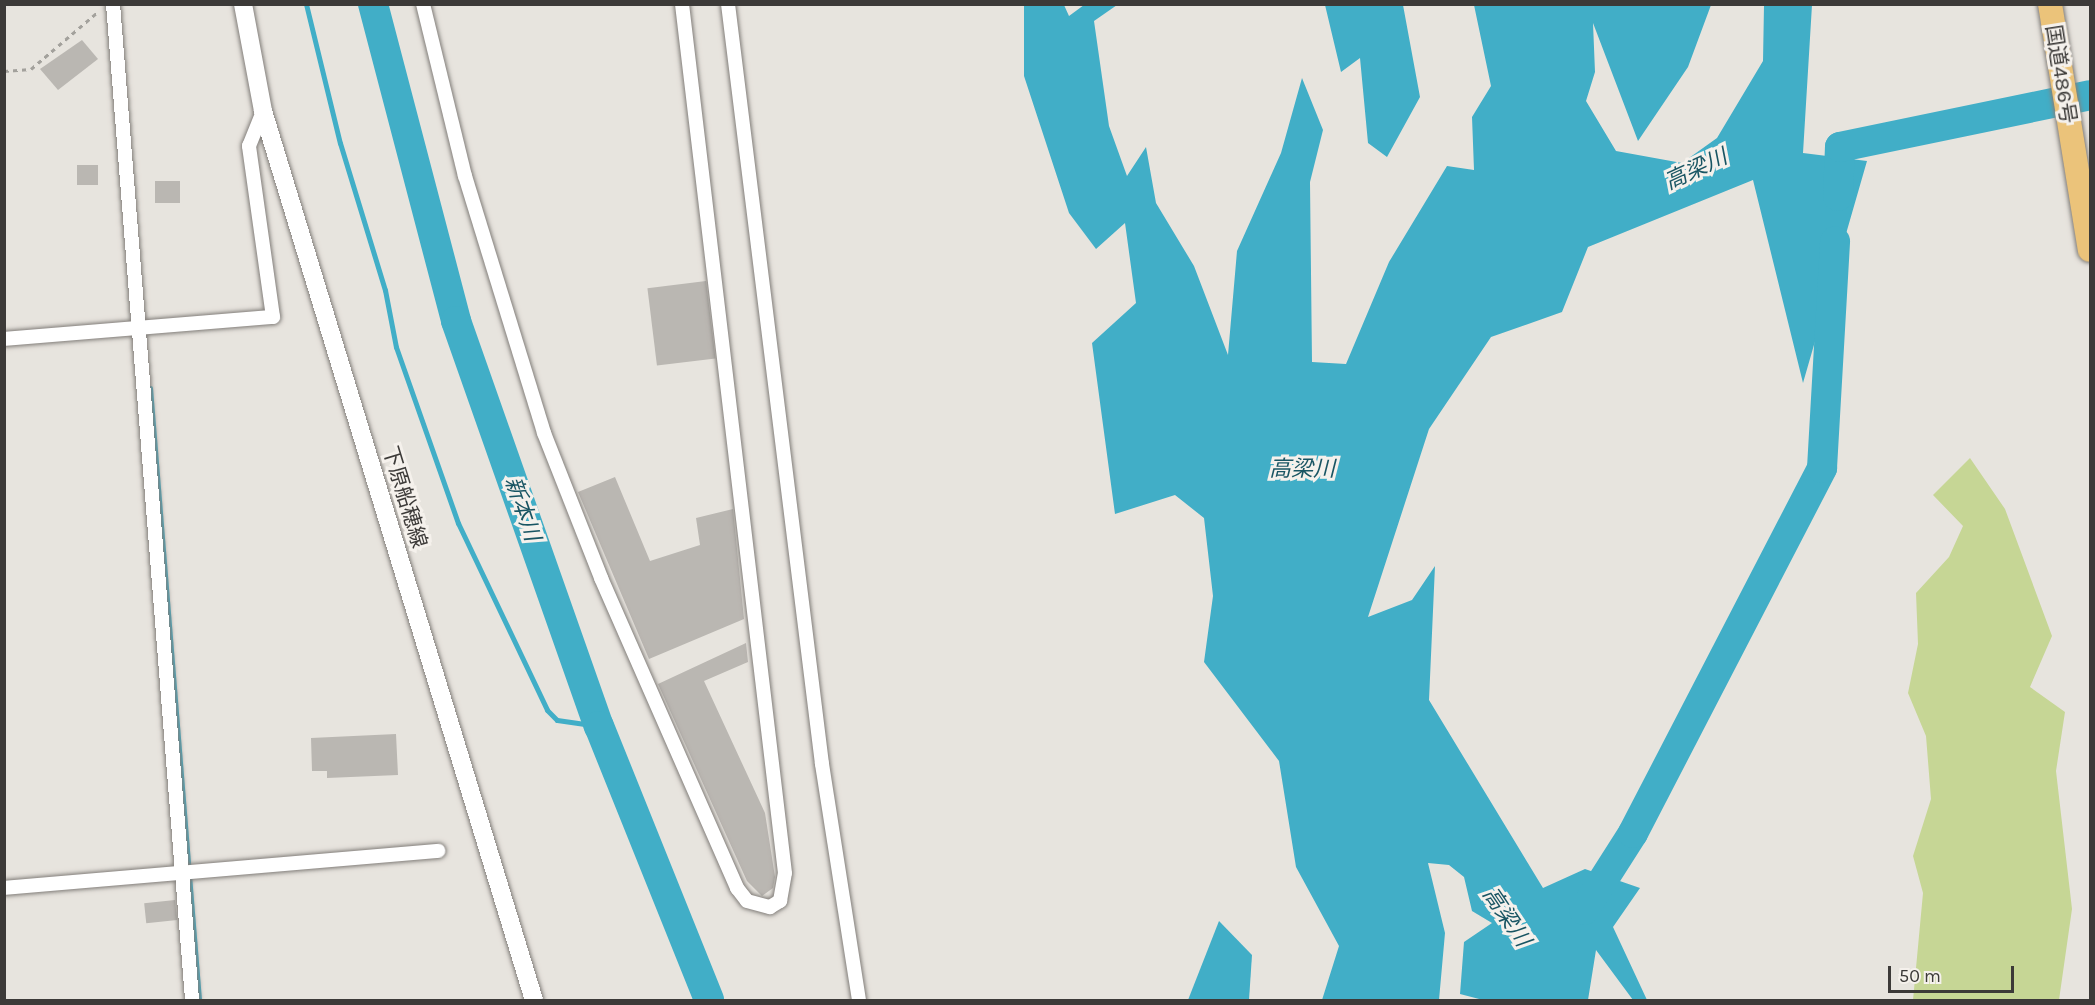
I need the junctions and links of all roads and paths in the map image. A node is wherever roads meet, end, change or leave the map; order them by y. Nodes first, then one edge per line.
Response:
1 (107, 4) edge
2 (112, 4) edge
3 (243, 4) edge
4 (423, 4) edge
5 (682, 4) edge
6 (728, 4) edge
7 (2050, 4) edge
8 (4, 71) edge
9 (263, 111) junction
10 (2091, 250) edge
11 (139, 327) junction
12 (4, 339) edge
13 (438, 851) dead end
14 (186, 872) junction
15 (4, 888) edge
16 (192, 1000) edge
17 (534, 1000) edge
18 (859, 1000) edge

1 - 8 path
2 - 11 street
3 - 9 main road, 下原船穂線
4 - 5 street
6 - 18 street
7 - 10 highway, 国道486号
9 - 11 street
9 - 17 main road, 下原船穂線
11 - 12 street
11 - 14 street
13 - 14 street
14 - 15 street
14 - 16 street

